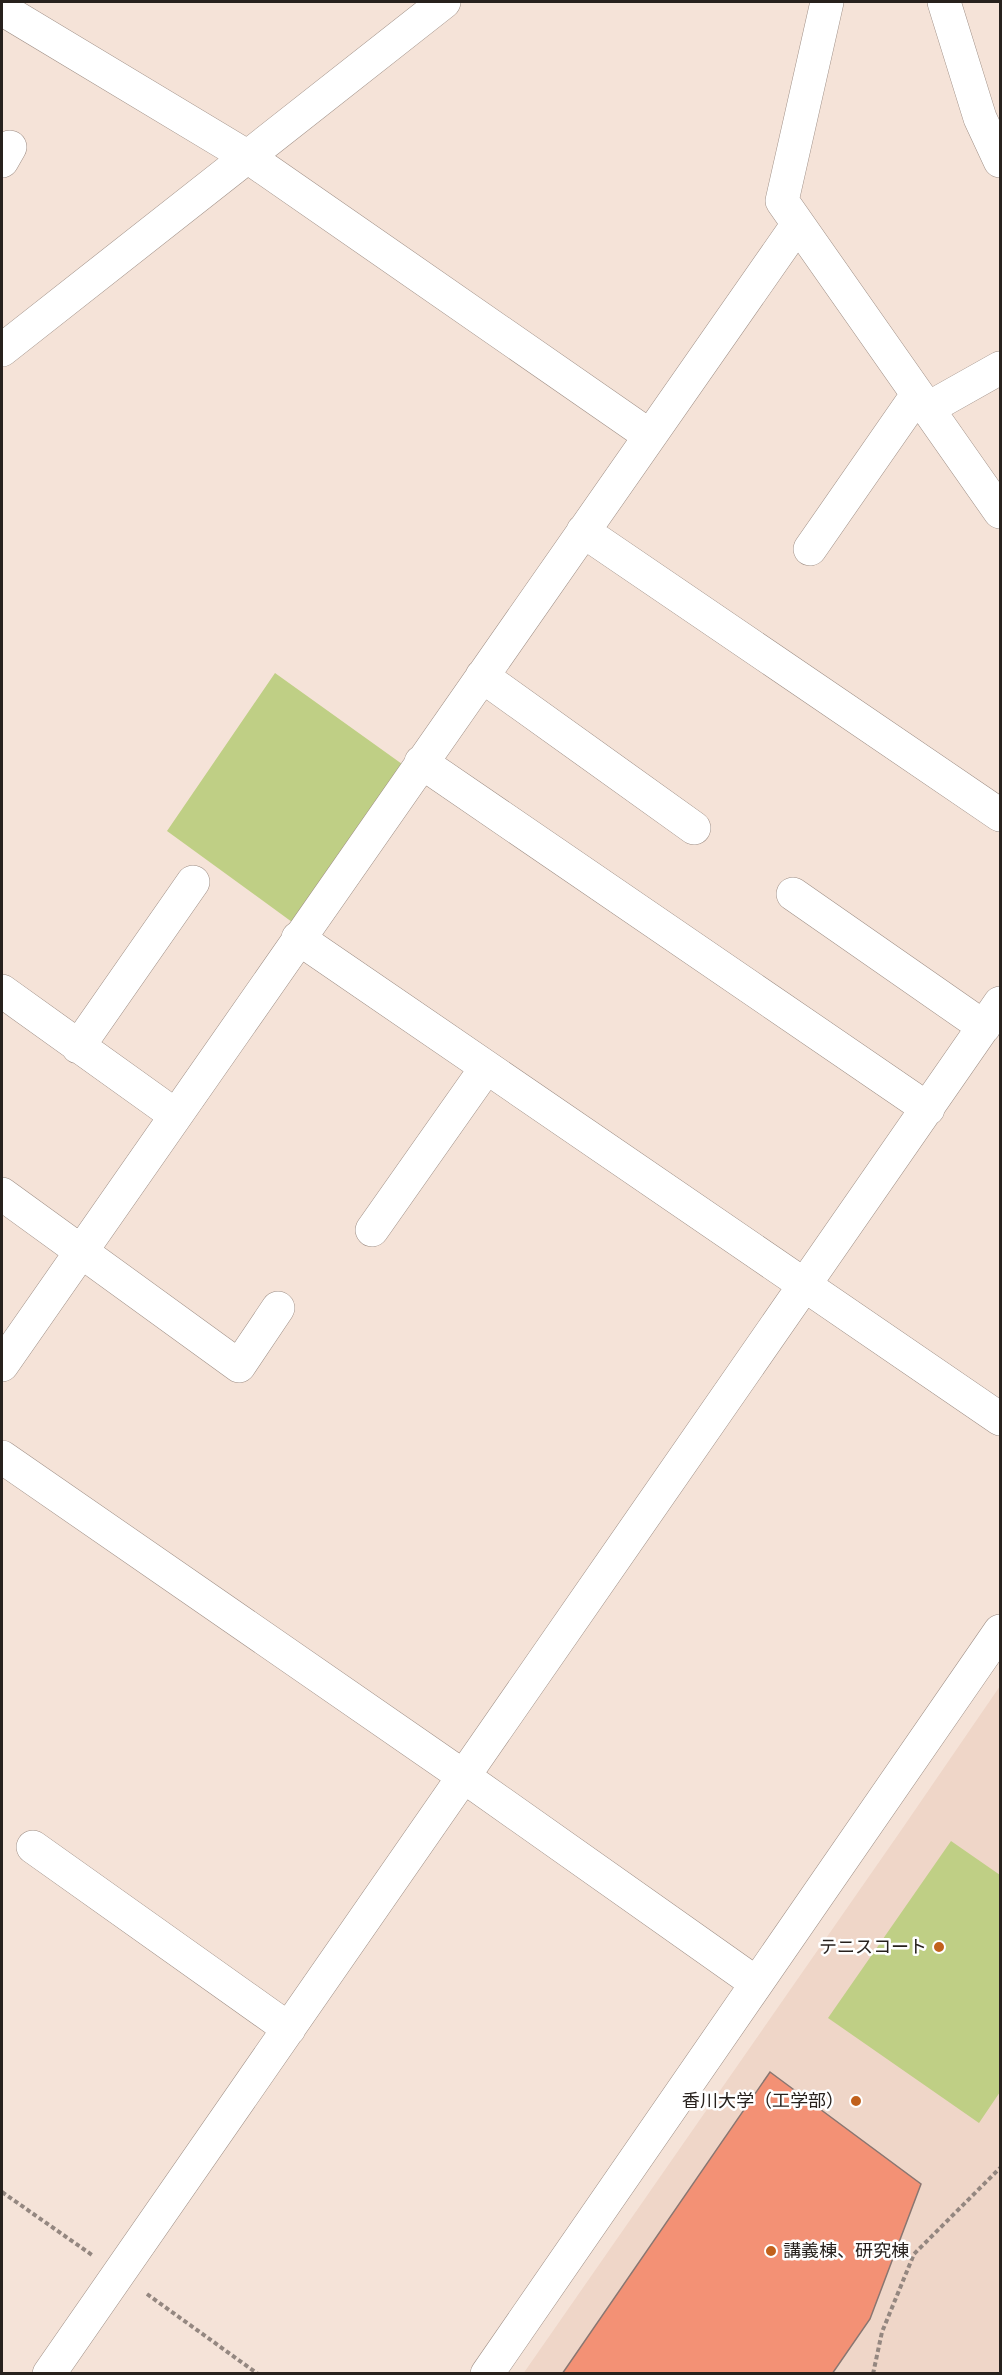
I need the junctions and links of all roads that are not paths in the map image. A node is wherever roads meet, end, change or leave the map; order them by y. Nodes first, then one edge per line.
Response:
1 (444, 2) edge
2 (827, 2) edge
3 (944, 2) edge
4 (2, 9) edge
5 (248, 157) junction
6 (1000, 161) edge
7 (798, 224) junction
8 (2, 350) edge
9 (1000, 368) edge
10 (922, 402) junction
11 (650, 436) junction
12 (1000, 512) edge
13 (583, 531) junction
14 (810, 549) dead end
15 (482, 676) junction
16 (421, 762) junction
17 (1000, 815) edge
18 (694, 828) dead end
19 (194, 882) dead end
20 (793, 894) dead end
21 (298, 938) junction
22 (2, 991) edge
23 (992, 1015) edge
24 (78, 1047) junction
25 (486, 1068) junction
26 (928, 1109) junction
27 (175, 1115) junction
28 (2, 1194) edge
29 (372, 1230) dead end
30 (82, 1251) junction
31 (804, 1287) junction
32 (278, 1308) dead end
33 (2, 1365) edge
34 (1000, 1419) edge
35 (2, 1457) edge
36 (1000, 1631) edge
37 (463, 1776) junction
38 (33, 1847) dead end
39 (756, 1983) junction
40 (289, 2029) junction
41 (49, 2373) edge
42 (487, 2373) edge

1 - 5 street
2 - 7 street
3 - 6 street
4 - 5 street
5 - 8 street
5 - 11 street
7 - 10 street
7 - 11 street
9 - 10 street
10 - 12 street
10 - 14 street
11 - 13 street
13 - 15 street
13 - 17 street
15 - 16 street
15 - 18 street
16 - 21 street
16 - 26 street
19 - 24 street
20 - 23 street
21 - 25 street
21 - 27 street
22 - 24 street
23 - 26 street
24 - 27 street
25 - 29 street
25 - 31 street
26 - 31 street
27 - 30 street
28 - 30 street
30 - 32 street
30 - 33 street
31 - 34 street
31 - 37 street
35 - 37 street
36 - 39 street
37 - 39 street
37 - 40 street
38 - 40 street
39 - 42 street
40 - 41 street

